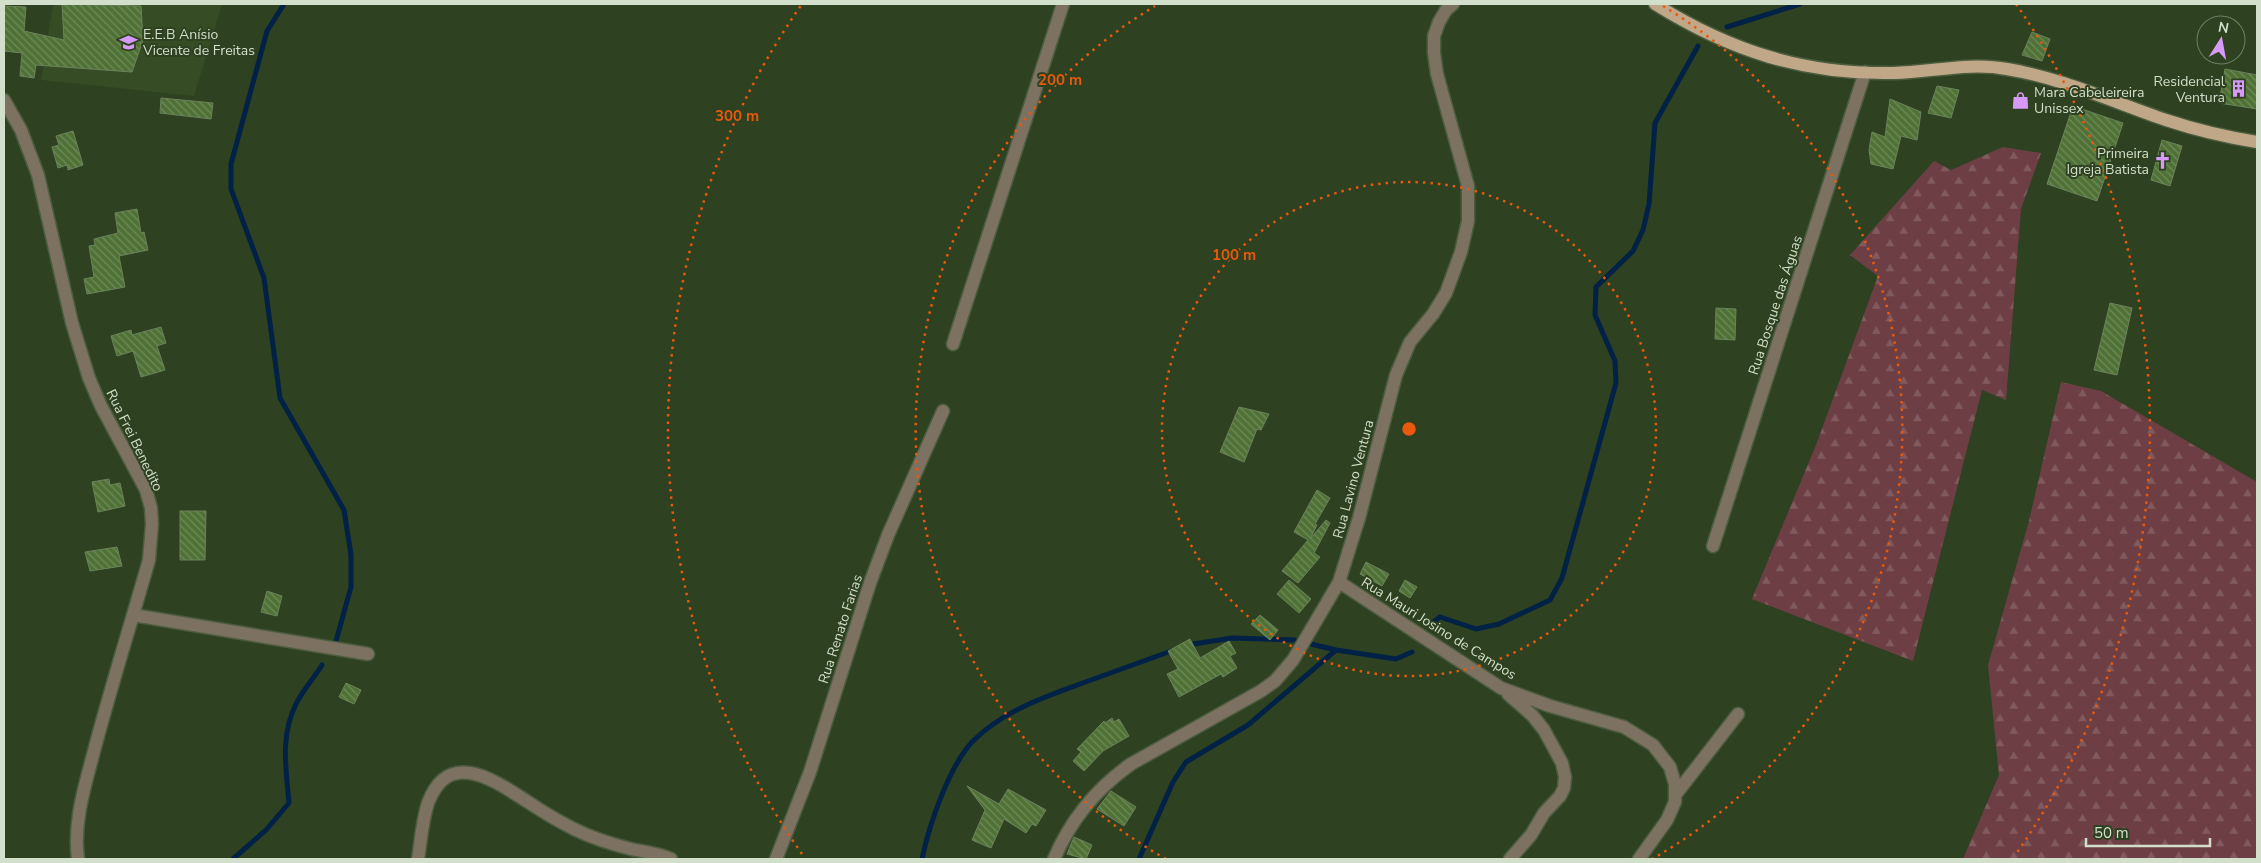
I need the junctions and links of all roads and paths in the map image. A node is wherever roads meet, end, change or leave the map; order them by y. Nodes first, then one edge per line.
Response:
1 (1063, 4) edge
2 (1453, 4) edge
3 (1655, 4) edge
4 (1865, 72) junction
5 (4, 100) edge
6 (2257, 142) edge
7 (953, 344) dead end
8 (943, 411) dead end
9 (1713, 546) dead end
10 (1339, 582) junction
11 (133, 614) junction
12 (368, 654) dead end
13 (1500, 688) junction
14 (1738, 714) dead end
15 (1676, 794) junction
16 (78, 859) edge
17 (418, 859) edge
18 (671, 859) edge
19 (776, 859) edge
20 (1054, 859) edge
21 (1510, 859) edge
22 (1639, 859) edge

1 - 7 street
2 - 10 street, Rua Lavino Ventura
3 - 4 main road
4 - 6 main road
4 - 9 street, Rua Bosque das Águas
5 - 11 street, Rua Frei Benedito
8 - 19 street, Rua Renato Farias
10 - 13 street, Rua Mauri Josino de Campos
10 - 20 street, Rua Lavino Ventura
11 - 12 street
11 - 16 street, Rua Frei Benedito
13 - 15 street, Rua Mauri Josino de Campos
13 - 21 street
14 - 15 street
15 - 22 street, Rua Mauri Josino de Campos
17 - 18 street

